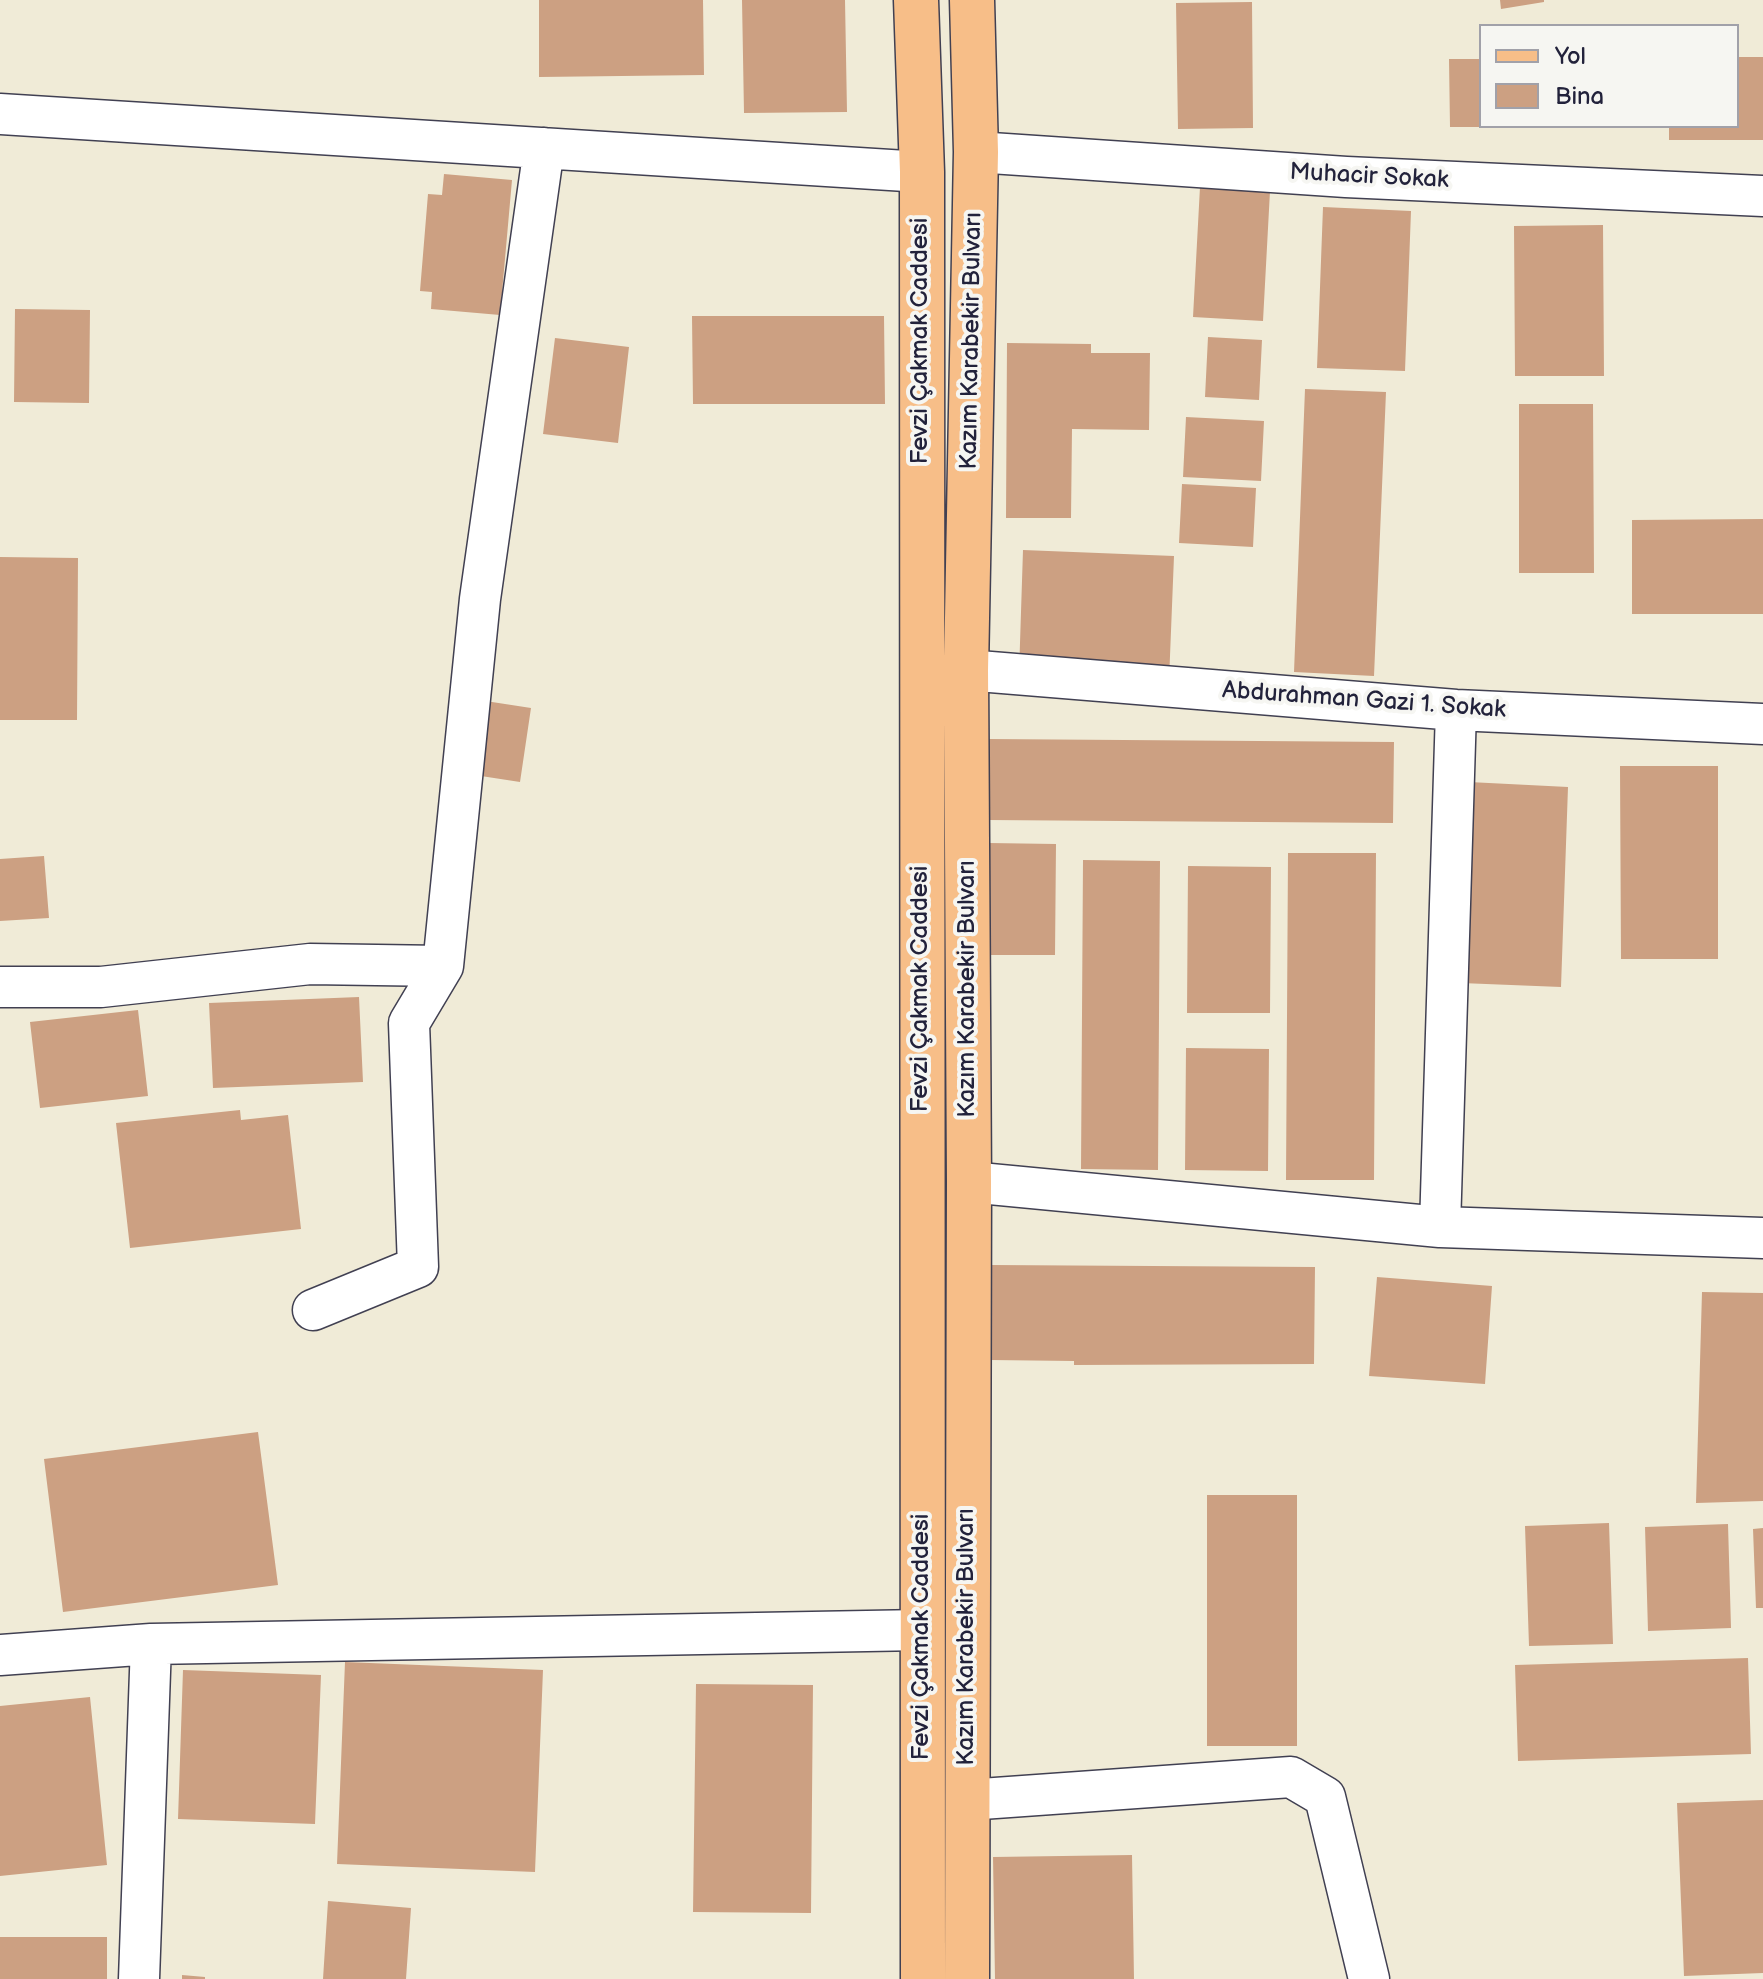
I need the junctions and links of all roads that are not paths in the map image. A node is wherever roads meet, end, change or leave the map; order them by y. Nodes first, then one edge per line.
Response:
1 (916, 0) edge
2 (972, 0) edge
3 (0, 114) edge
4 (544, 148) junction
5 (976, 152) junction
6 (922, 172) junction
7 (1763, 196) edge
8 (966, 670) junction
9 (1456, 710) junction
10 (1763, 724) edge
11 (443, 966) junction
12 (0, 987) edge
13 (969, 1182) junction
14 (1440, 1227) junction
15 (1763, 1238) edge
16 (313, 1310) dead end
17 (922, 1630) junction
18 (151, 1644) junction
19 (0, 1655) edge
20 (967, 1800) junction
21 (139, 1979) edge
22 (923, 1979) edge
23 (967, 1979) edge
24 (1369, 1979) edge

1 - 6 main road, Fevzi Çakmak Caddesi
2 - 5 main road, Kazım Karabekir Bulvarı
3 - 4 street
4 - 6 street
4 - 11 street
5 - 7 street, Muhacir Sokak
5 - 8 main road, Kazım Karabekir Bulvarı
6 - 17 main road, Fevzi Çakmak Caddesi
8 - 9 street, Abdurahman Gazi 1. Sokak
8 - 13 main road, Kazım Karabekir Bulvarı
9 - 10 street, Abdurahman Gazi 1. Sokak
9 - 14 street
11 - 12 street
11 - 16 street
13 - 14 street
13 - 20 main road, Kazım Karabekir Bulvarı
14 - 15 street
17 - 18 street
17 - 22 main road, Fevzi Çakmak Caddesi
18 - 19 street
18 - 21 street
20 - 23 main road, Kazım Karabekir Bulvarı
20 - 24 street

